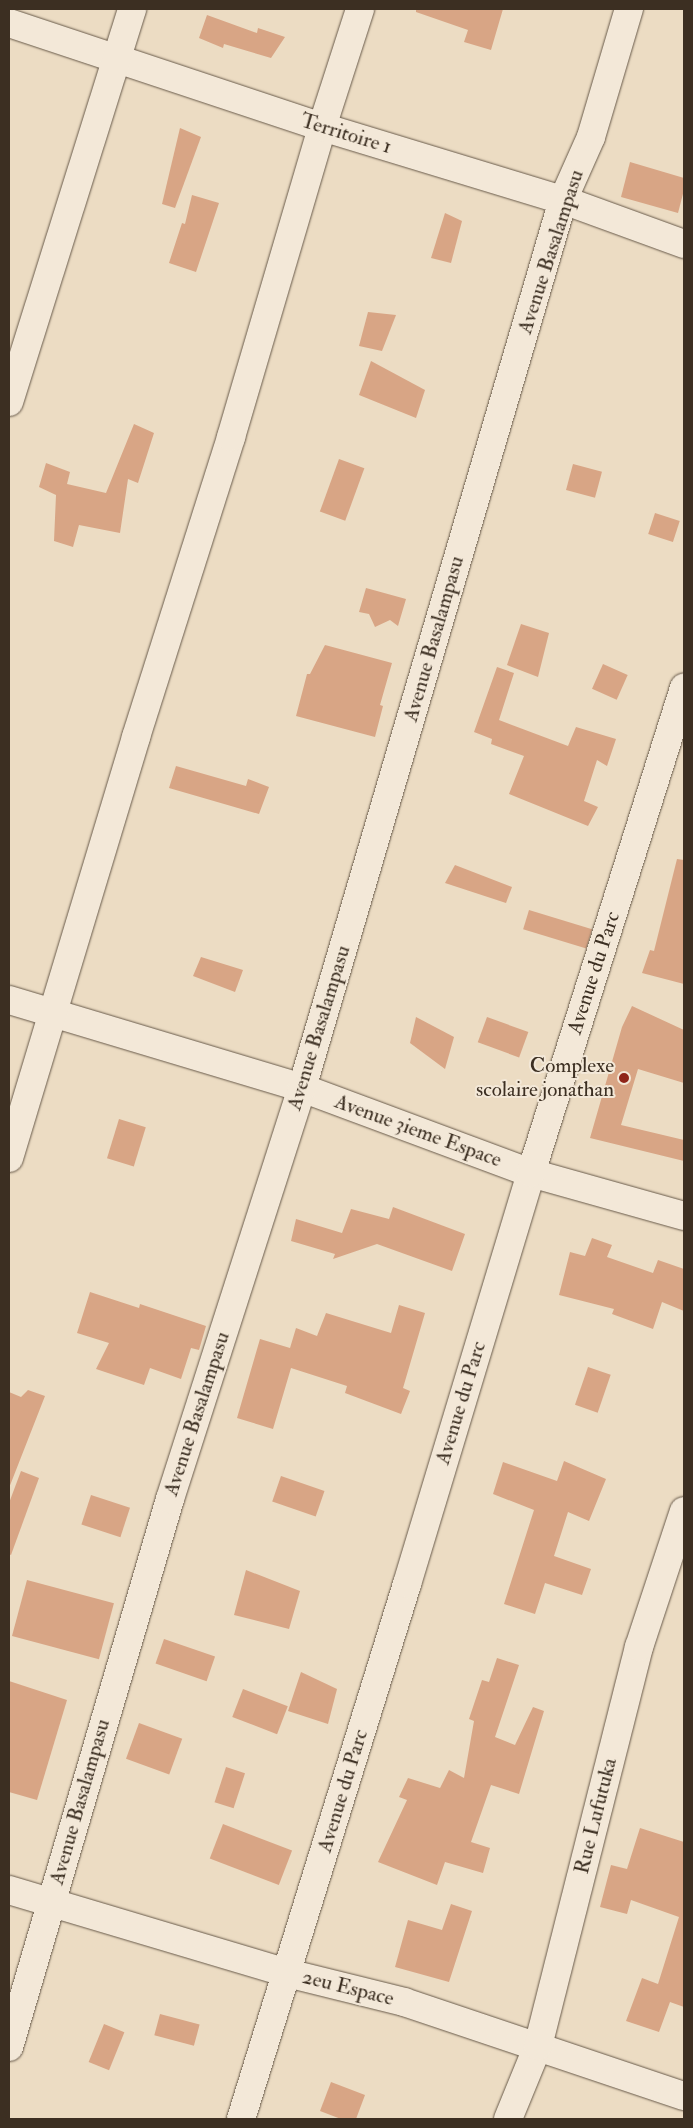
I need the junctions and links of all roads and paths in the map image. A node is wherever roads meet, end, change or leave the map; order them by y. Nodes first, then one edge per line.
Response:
1 (132, 9) edge
2 (360, 9) edge
3 (629, 9) edge
4 (9, 23) edge
5 (115, 58) junction
6 (322, 127) junction
7 (563, 200) junction
8 (684, 244) edge
9 (9, 402) edge
10 (684, 688) edge
11 (9, 1000) edge
12 (53, 1015) junction
13 (302, 1088) junction
14 (9, 1158) edge
15 (531, 1173) junction
16 (684, 1216) edge
17 (684, 1511) edge
18 (9, 1890) edge
19 (51, 1902) junction
20 (287, 1973) junction
21 (538, 2046) junction
22 (9, 2047) edge
23 (684, 2096) edge
24 (241, 2119) edge
25 (508, 2119) edge

1 - 5 street
2 - 6 street
3 - 7 street, Avenue Basalampasu
4 - 5 street, Territoire 1
5 - 6 street, Territoire 1
5 - 9 street
6 - 7 street, Territoire 1
6 - 12 street
7 - 8 street, Territoire 1
7 - 13 street, Avenue Basalampasu
10 - 15 street, Avenue du Parc
11 - 12 street, Avenue 3ieme Espace
12 - 13 street, Avenue 3ieme Espace
12 - 14 street
13 - 15 street, Avenue 3ieme Espace
13 - 19 street, Avenue Basalampasu
15 - 16 street, Avenue 3ieme Espace
15 - 20 street, Avenue du Parc
17 - 21 street, Rue Lufutuka
18 - 19 street, 2eu Espace
19 - 20 street, 2eu Espace
19 - 22 street, Avenue Basalampasu
20 - 21 street, 2eu Espace
20 - 24 street, Avenue du Parc
21 - 23 street, 2eu Espace
21 - 25 street, Rue Lufutuka

